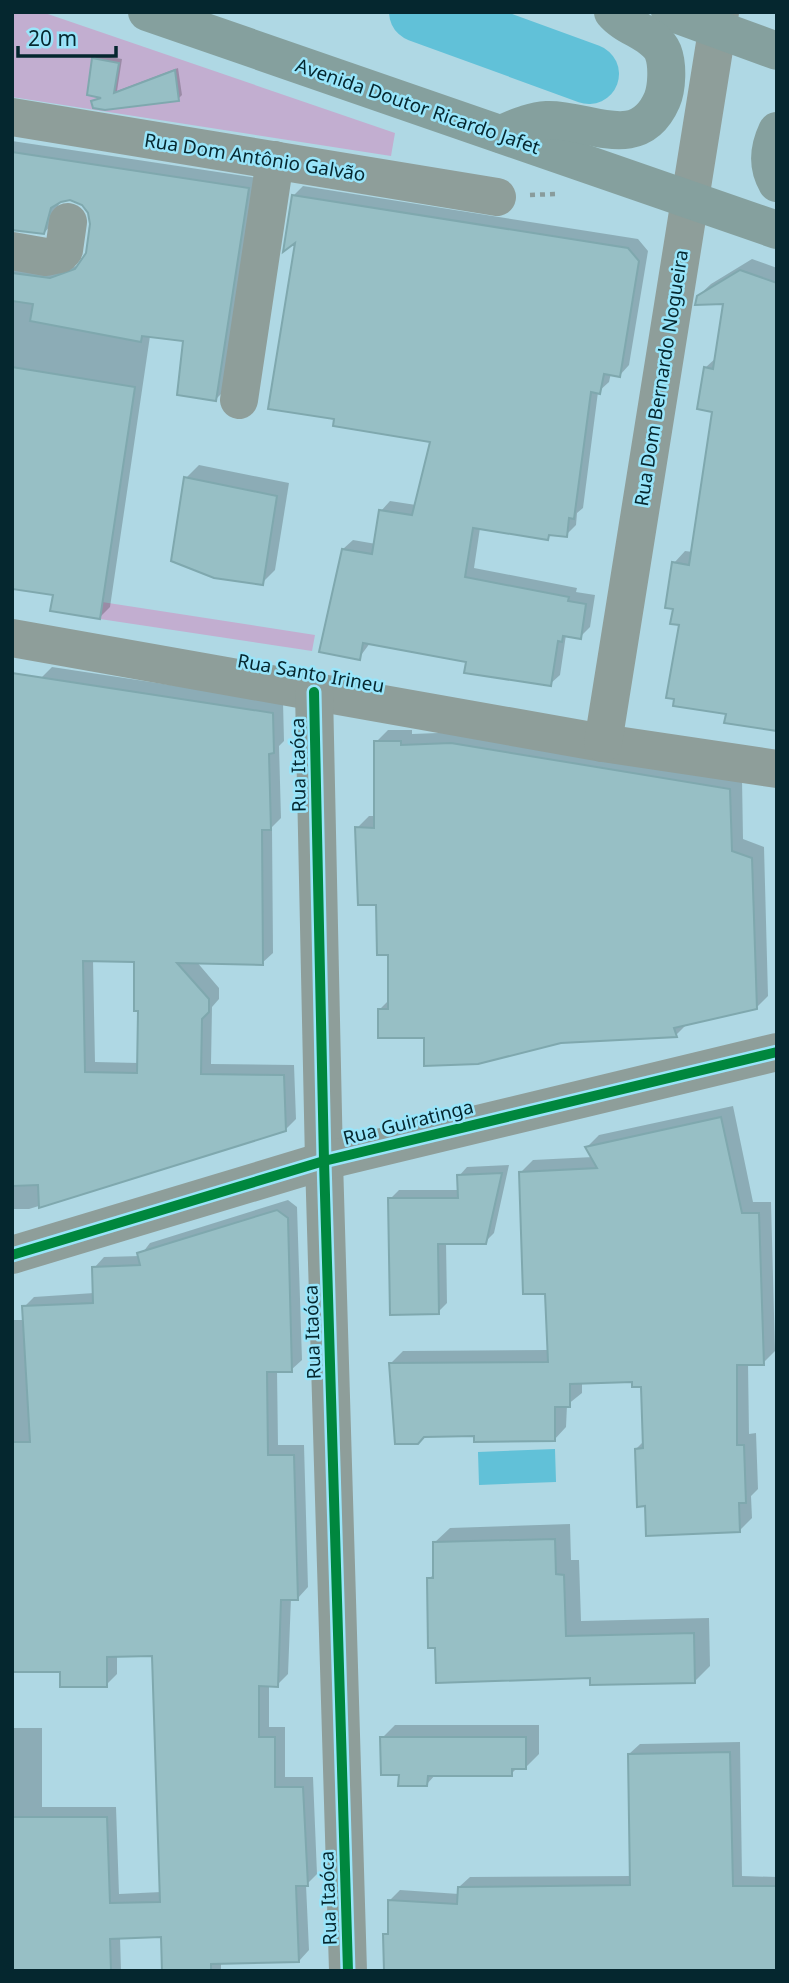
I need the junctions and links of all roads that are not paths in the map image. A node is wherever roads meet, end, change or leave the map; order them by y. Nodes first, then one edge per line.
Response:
1 (147, 12) edge
2 (613, 12) edge
3 (670, 12) edge
4 (716, 32) edge
5 (777, 51) edge
6 (12, 117) edge
7 (777, 131) edge
8 (500, 134) junction
9 (275, 160) junction
10 (777, 183) edge
11 (690, 196) junction
12 (497, 197) dead end
13 (68, 222) dead end
14 (777, 230) edge
15 (12, 251) edge
16 (239, 400) dead end
17 (12, 638) edge
18 (314, 692) junction
19 (603, 743) junction
20 (777, 769) edge
21 (777, 1052) edge
22 (324, 1161) junction
23 (12, 1255) edge
24 (348, 1971) edge

1 - 8 main road, Avenida Doutor Ricardo Jafet
2 - 8 main road
3 - 4 main road
4 - 5 main road
4 - 11 street, Rua Dom Bernardo Nogueira
6 - 9 street, Rua Dom Antônio Galvão
7 - 10 main road
8 - 11 main road, Avenida Doutor Ricardo Jafet
9 - 12 street, Rua Dom Antônio Galvão
9 - 16 street
11 - 14 main road, Avenida Doutor Ricardo Jafet
11 - 19 street, Rua Dom Bernardo Nogueira
13 - 15 street
17 - 18 street, Rua Santo Irineu
18 - 19 street, Rua Santo Irineu
18 - 22 street, Rua Itaóca
19 - 20 street, Rua Santo Irineu
21 - 22 street, Rua Guiratinga
22 - 23 street, Rua Guiratinga
22 - 24 street, Rua Itaóca

